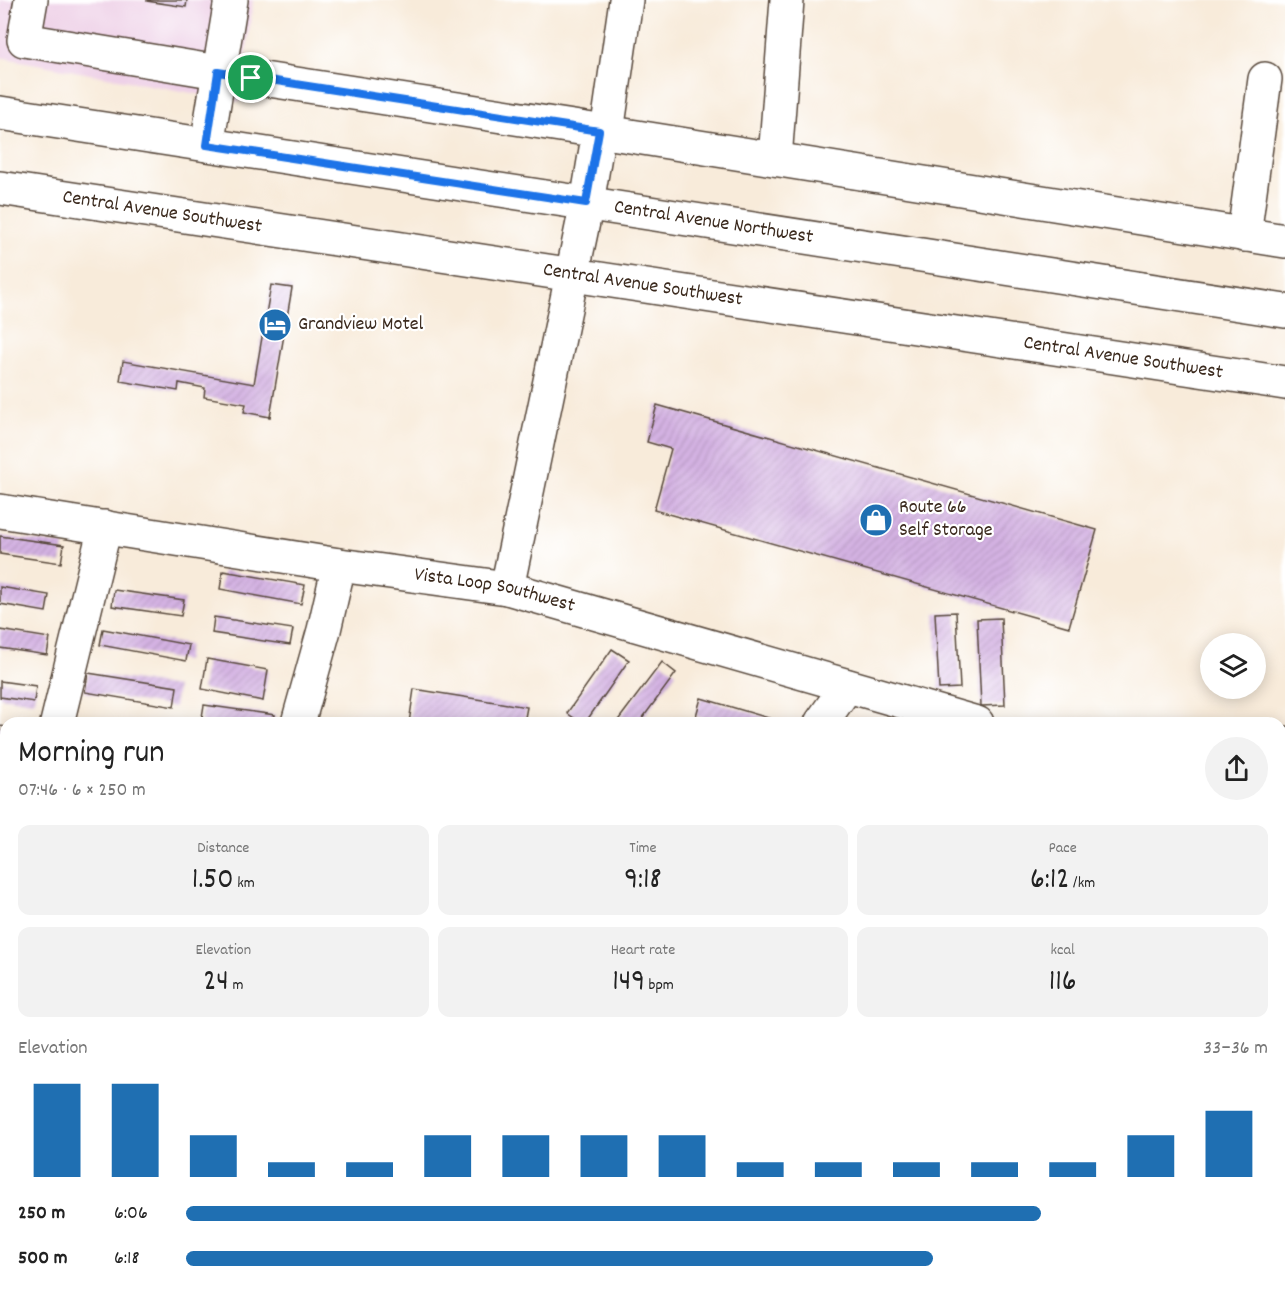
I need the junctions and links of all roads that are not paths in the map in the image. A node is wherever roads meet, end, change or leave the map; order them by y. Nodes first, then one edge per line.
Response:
1 (31, 0) edge
2 (231, 0) edge
3 (626, 0) edge
4 (787, 0) edge
5 (218, 72) junction
6 (1265, 79) dead end
7 (0, 113) edge
8 (603, 131) junction
9 (207, 145) junction
10 (775, 159) junction
11 (0, 188) edge
12 (586, 203) junction
13 (1244, 235) junction
14 (1285, 241) edge
15 (572, 274) junction
16 (1285, 311) edge
17 (1285, 383) edge
18 (0, 511) edge
19 (105, 527) junction
20 (339, 565) junction
21 (507, 588) junction
22 (848, 686) junction
23 (58, 717) edge
24 (300, 717) edge
25 (825, 717) edge
26 (956, 717) edge

1 - 5 street
2 - 5 street
3 - 8 street
4 - 10 street
5 - 8 street
5 - 9 street
6 - 13 street
7 - 9 street, Central Avenue Northwest
8 - 10 street
8 - 12 street
9 - 12 street, Central Avenue Northwest
10 - 13 street
11 - 15 street, Central Avenue Southwest
12 - 15 street
12 - 16 street, Central Avenue Northwest
13 - 14 street
15 - 17 street, Central Avenue Southwest
15 - 21 street
18 - 19 street, Vista Loop Southwest
19 - 20 street, Vista Loop Southwest
19 - 23 street
20 - 21 street, Vista Loop Southwest
20 - 24 street
21 - 22 street, Vista Loop Southwest
22 - 25 street
22 - 26 street, Vista Loop Southwest

